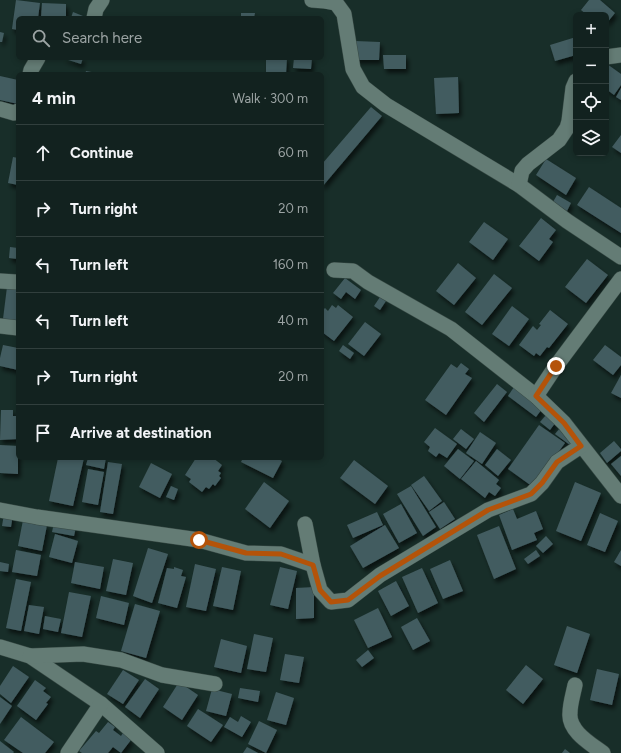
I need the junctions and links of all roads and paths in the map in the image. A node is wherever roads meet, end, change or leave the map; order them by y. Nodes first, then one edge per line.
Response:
1 (102, 0) edge
2 (312, 0) edge
3 (94, 16) edge
4 (621, 55) edge
5 (609, 57) edge
6 (37, 60) edge
7 (30, 72) edge
8 (575, 84) edge
9 (0, 109) edge
10 (16, 112) edge
11 (519, 185) junction
12 (621, 257) edge
13 (334, 270) dead end
14 (621, 279) edge
15 (0, 281) edge
16 (16, 282) dead end
17 (0, 326) edge
18 (16, 328) edge
19 (536, 396) junction
20 (581, 446) junction
21 (621, 496) edge
22 (0, 510) edge
23 (305, 524) dead end
24 (313, 565) junction
25 (0, 647) edge
26 (30, 656) junction
27 (215, 684) dead end
28 (575, 685) dead end
29 (101, 704) junction
30 (68, 753) edge
31 (157, 753) edge
32 (603, 753) edge

1 - 3 street
2 - 11 street
4 - 5 street
6 - 7 street
8 - 11 street
9 - 10 street
11 - 12 street
13 - 19 street
14 - 19 street
15 - 16 street
17 - 18 street
19 - 20 street
20 - 21 street
20 - 24 street
22 - 24 street
23 - 24 street
25 - 26 street
26 - 27 street
26 - 29 street
28 - 32 street
29 - 30 street
29 - 31 street

